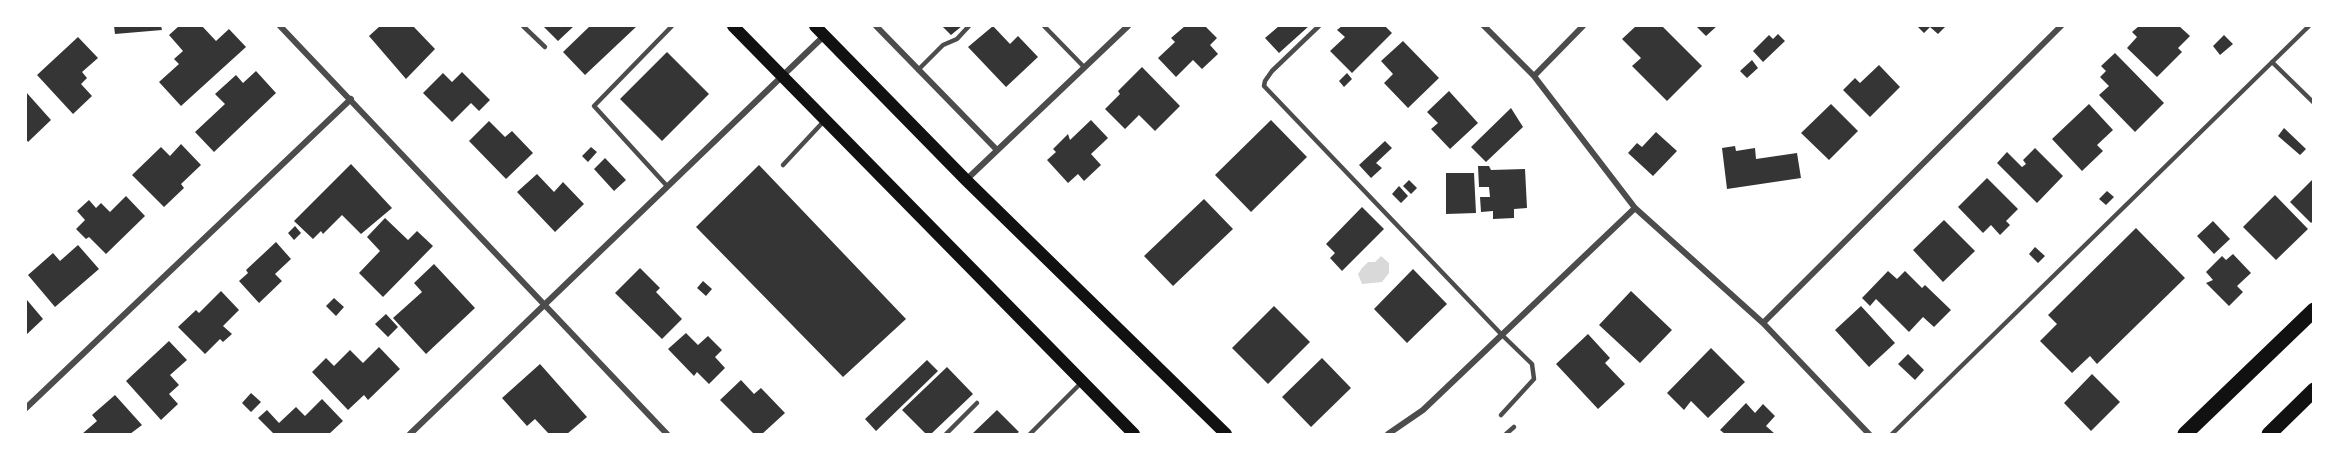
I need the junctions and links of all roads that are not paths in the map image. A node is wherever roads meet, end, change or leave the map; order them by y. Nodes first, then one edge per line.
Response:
1 (280, 26) edge
2 (523, 26) edge
3 (672, 26) edge
4 (733, 26) edge
5 (815, 26) edge
6 (876, 26) edge
7 (969, 26) edge
8 (1044, 26) edge
9 (1128, 26) edge
10 (1319, 26) edge
11 (1484, 26) edge
12 (1583, 26) edge
13 (2061, 26) edge
14 (2309, 26) edge
15 (825, 35) junction
16 (545, 47) dead end
17 (2271, 62) junction
18 (1084, 67) junction
19 (918, 70) junction
20 (782, 76) junction
21 (1534, 76) junction
22 (351, 99) junction
23 (2313, 103) edge
24 (826, 119) junction
25 (996, 149) junction
26 (783, 165) dead end
27 (966, 180) junction
28 (668, 186) junction
29 (1635, 208) junction
30 (545, 306) junction
31 (2313, 310) edge
32 (1763, 323) junction
33 (1502, 335) junction
34 (1082, 382) junction
35 (2313, 390) edge
36 (976, 403) dead end
37 (26, 408) edge
38 (1501, 415) dead end
39 (1514, 427) dead end
40 (410, 435) edge
41 (667, 435) edge
42 (946, 435) edge
43 (1030, 435) edge
44 (1134, 435) edge
45 (1226, 435) edge
46 (1388, 435) edge
47 (1506, 435) edge
48 (1869, 435) edge
49 (1892, 435) edge
50 (2185, 435) edge
51 (2269, 435) edge

1 - 22 street
2 - 16 lane
3 - 28 lane
4 - 20 main road
5 - 15 main road
6 - 19 street
7 - 19 lane
8 - 18 lane
9 - 18 street
10 - 33 lane
11 - 21 street
12 - 21 street
13 - 32 street
14 - 17 lane
15 - 20 street
15 - 27 main road
17 - 23 lane
17 - 49 lane
18 - 25 street
19 - 25 street
20 - 24 main road
20 - 28 street
21 - 29 street
22 - 30 street
22 - 37 street
24 - 26 lane
24 - 34 main road
25 - 27 street
27 - 45 main road
28 - 30 street
29 - 32 street
29 - 33 street
30 - 40 street
30 - 41 street
31 - 50 main road
32 - 48 street
33 - 38 lane
33 - 46 street
34 - 43 lane
34 - 44 main road
35 - 51 main road
36 - 42 lane
39 - 47 lane

